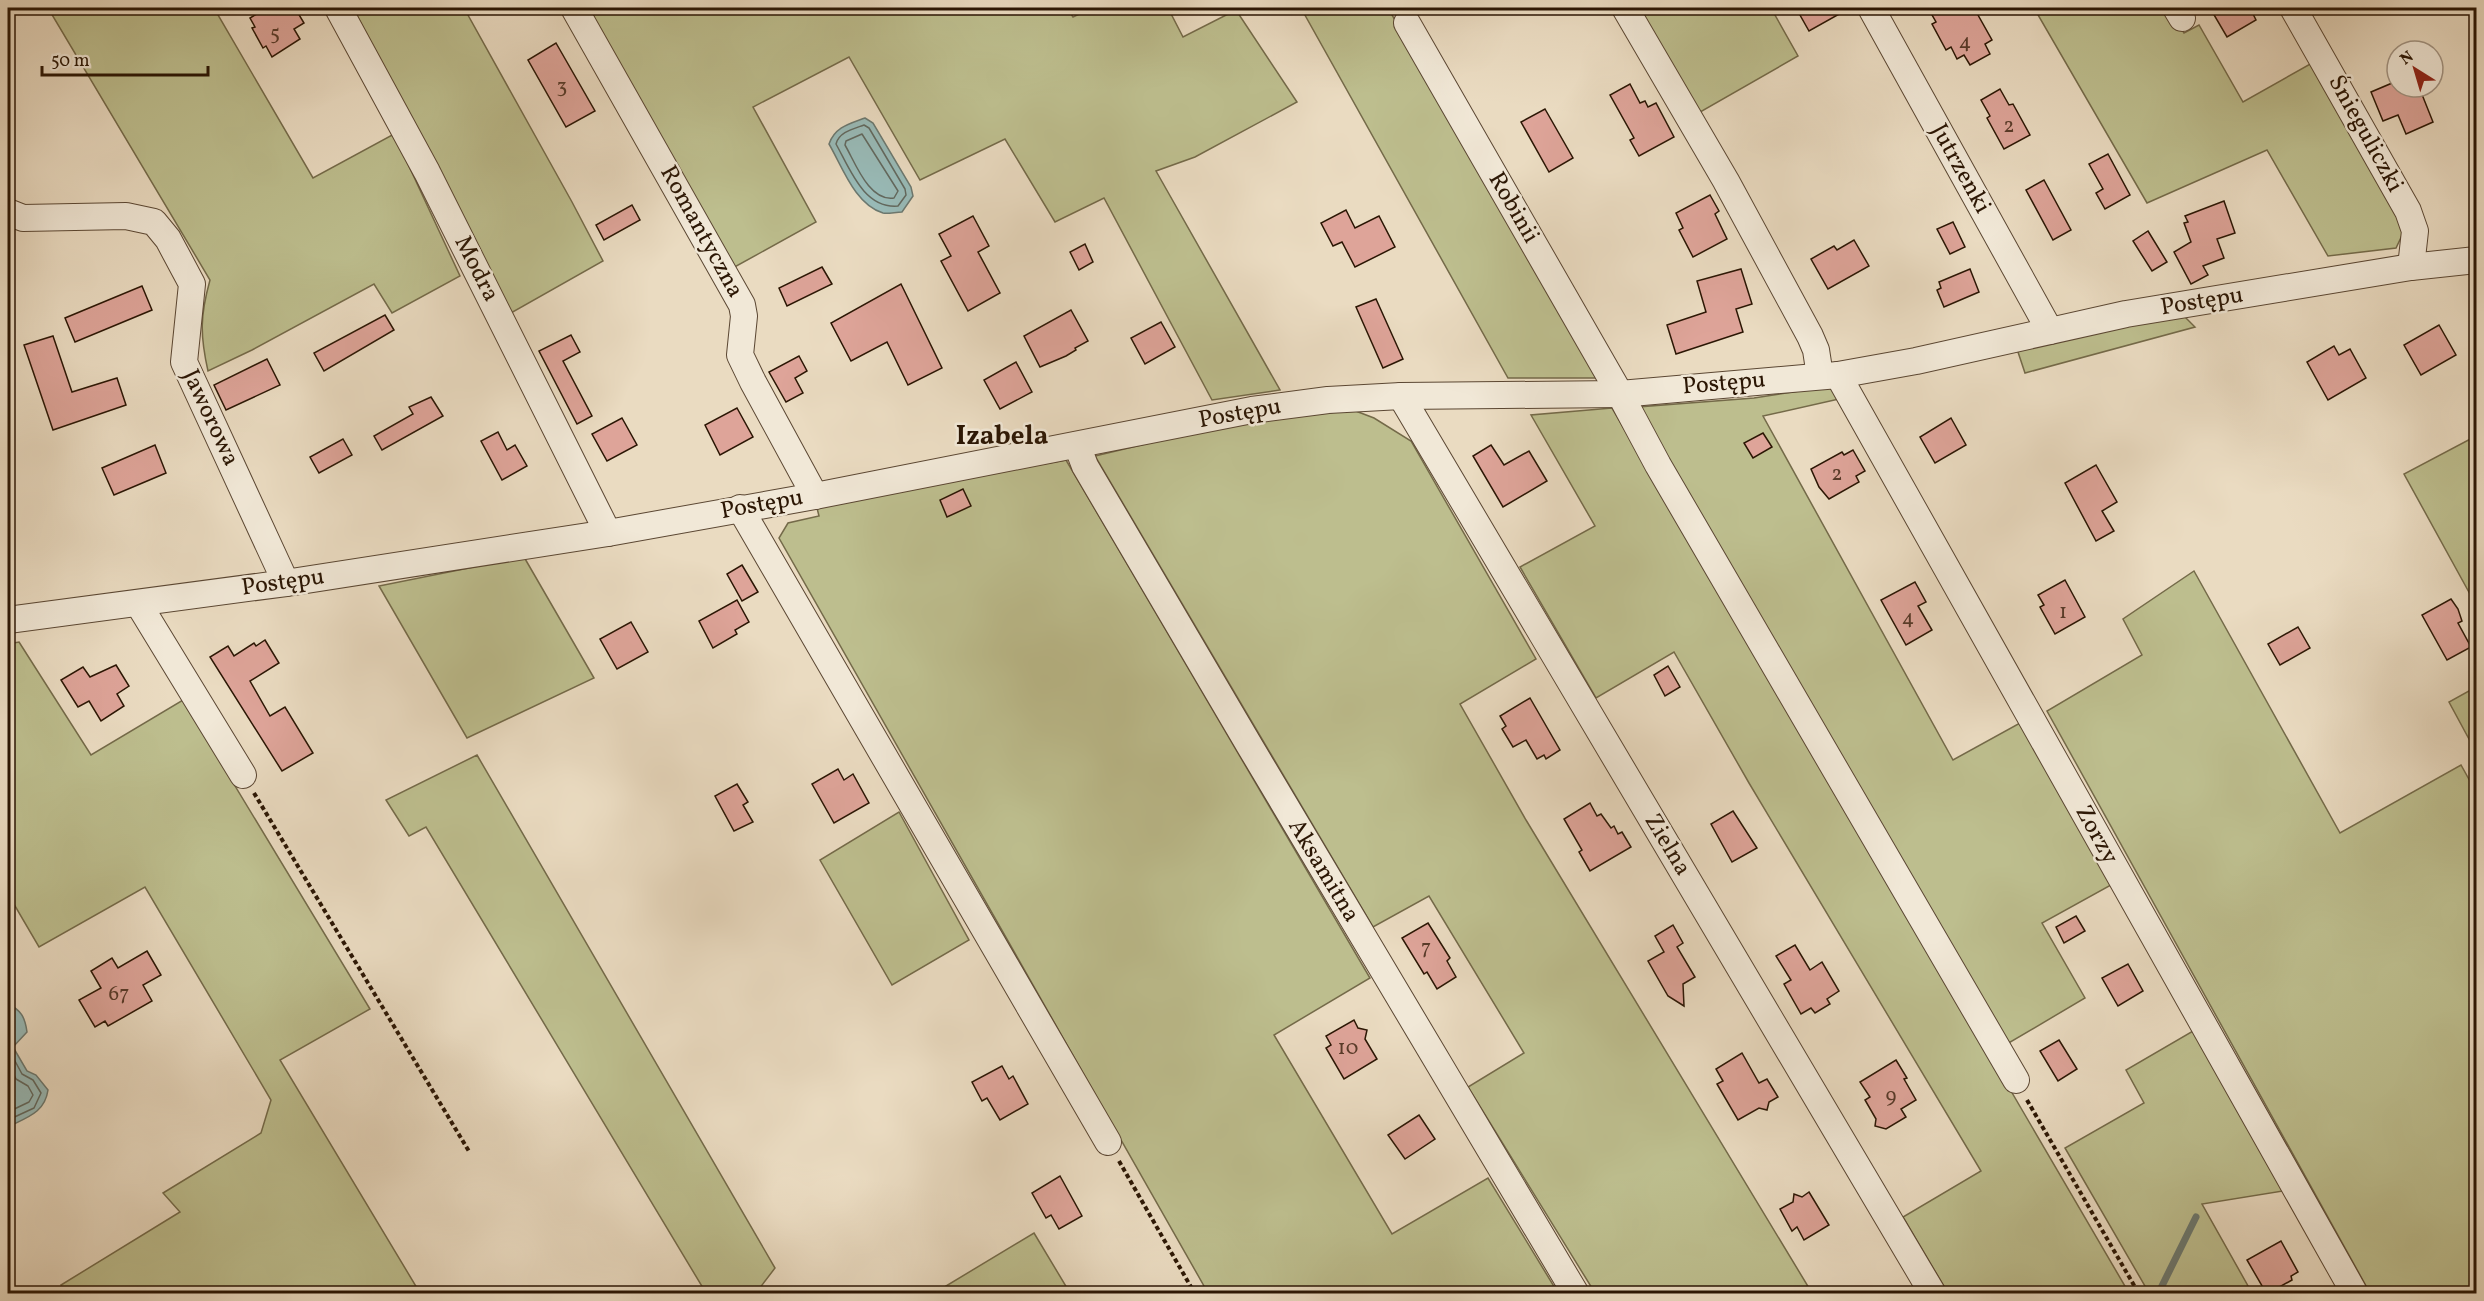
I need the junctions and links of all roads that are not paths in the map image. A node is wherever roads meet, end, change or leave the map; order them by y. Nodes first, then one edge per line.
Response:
1 (338, 8) edge
2 (574, 8) edge
3 (1625, 8) edge
4 (1871, 8) edge
5 (2293, 8) edge
6 (1407, 23) dead end
7 (8, 212) edge
8 (2476, 260) edge
9 (2411, 267) junction
10 (2050, 330) junction
11 (1829, 375) junction
12 (1620, 394) junction
13 (1401, 396) junction
14 (1077, 445) junction
15 (815, 496) junction
16 (740, 508) junction
17 (608, 532) junction
18 (286, 583) junction
19 (138, 603) junction
20 (8, 620) edge
21 (243, 775) road end
22 (2016, 1080) road end
23 (1108, 1142) road end
24 (1576, 1293) edge
25 (1933, 1293) edge
26 (2355, 1293) edge

1 - 17 street, Modra
2 - 15 street, Romantyczna
3 - 11 street, Zorzy
4 - 10 street, Jutrzenki
5 - 9 street, Śnieguliczki
6 - 12 street, Robinii
7 - 18 street, Jaworowa
8 - 9 street, Postępu
9 - 10 street, Postępu
10 - 11 street, Postępu
11 - 12 street, Postępu
11 - 26 street, Zorzy
12 - 13 street, Postępu
12 - 22 street, Robinii
13 - 14 street, Postępu
13 - 25 street, Zielna
14 - 15 street, Postępu
14 - 24 street, Aksamitna
15 - 16 street, Postępu
16 - 17 street, Postępu
16 - 23 street
17 - 18 street, Postępu
18 - 19 street, Postępu
19 - 20 street, Postępu
19 - 21 street

